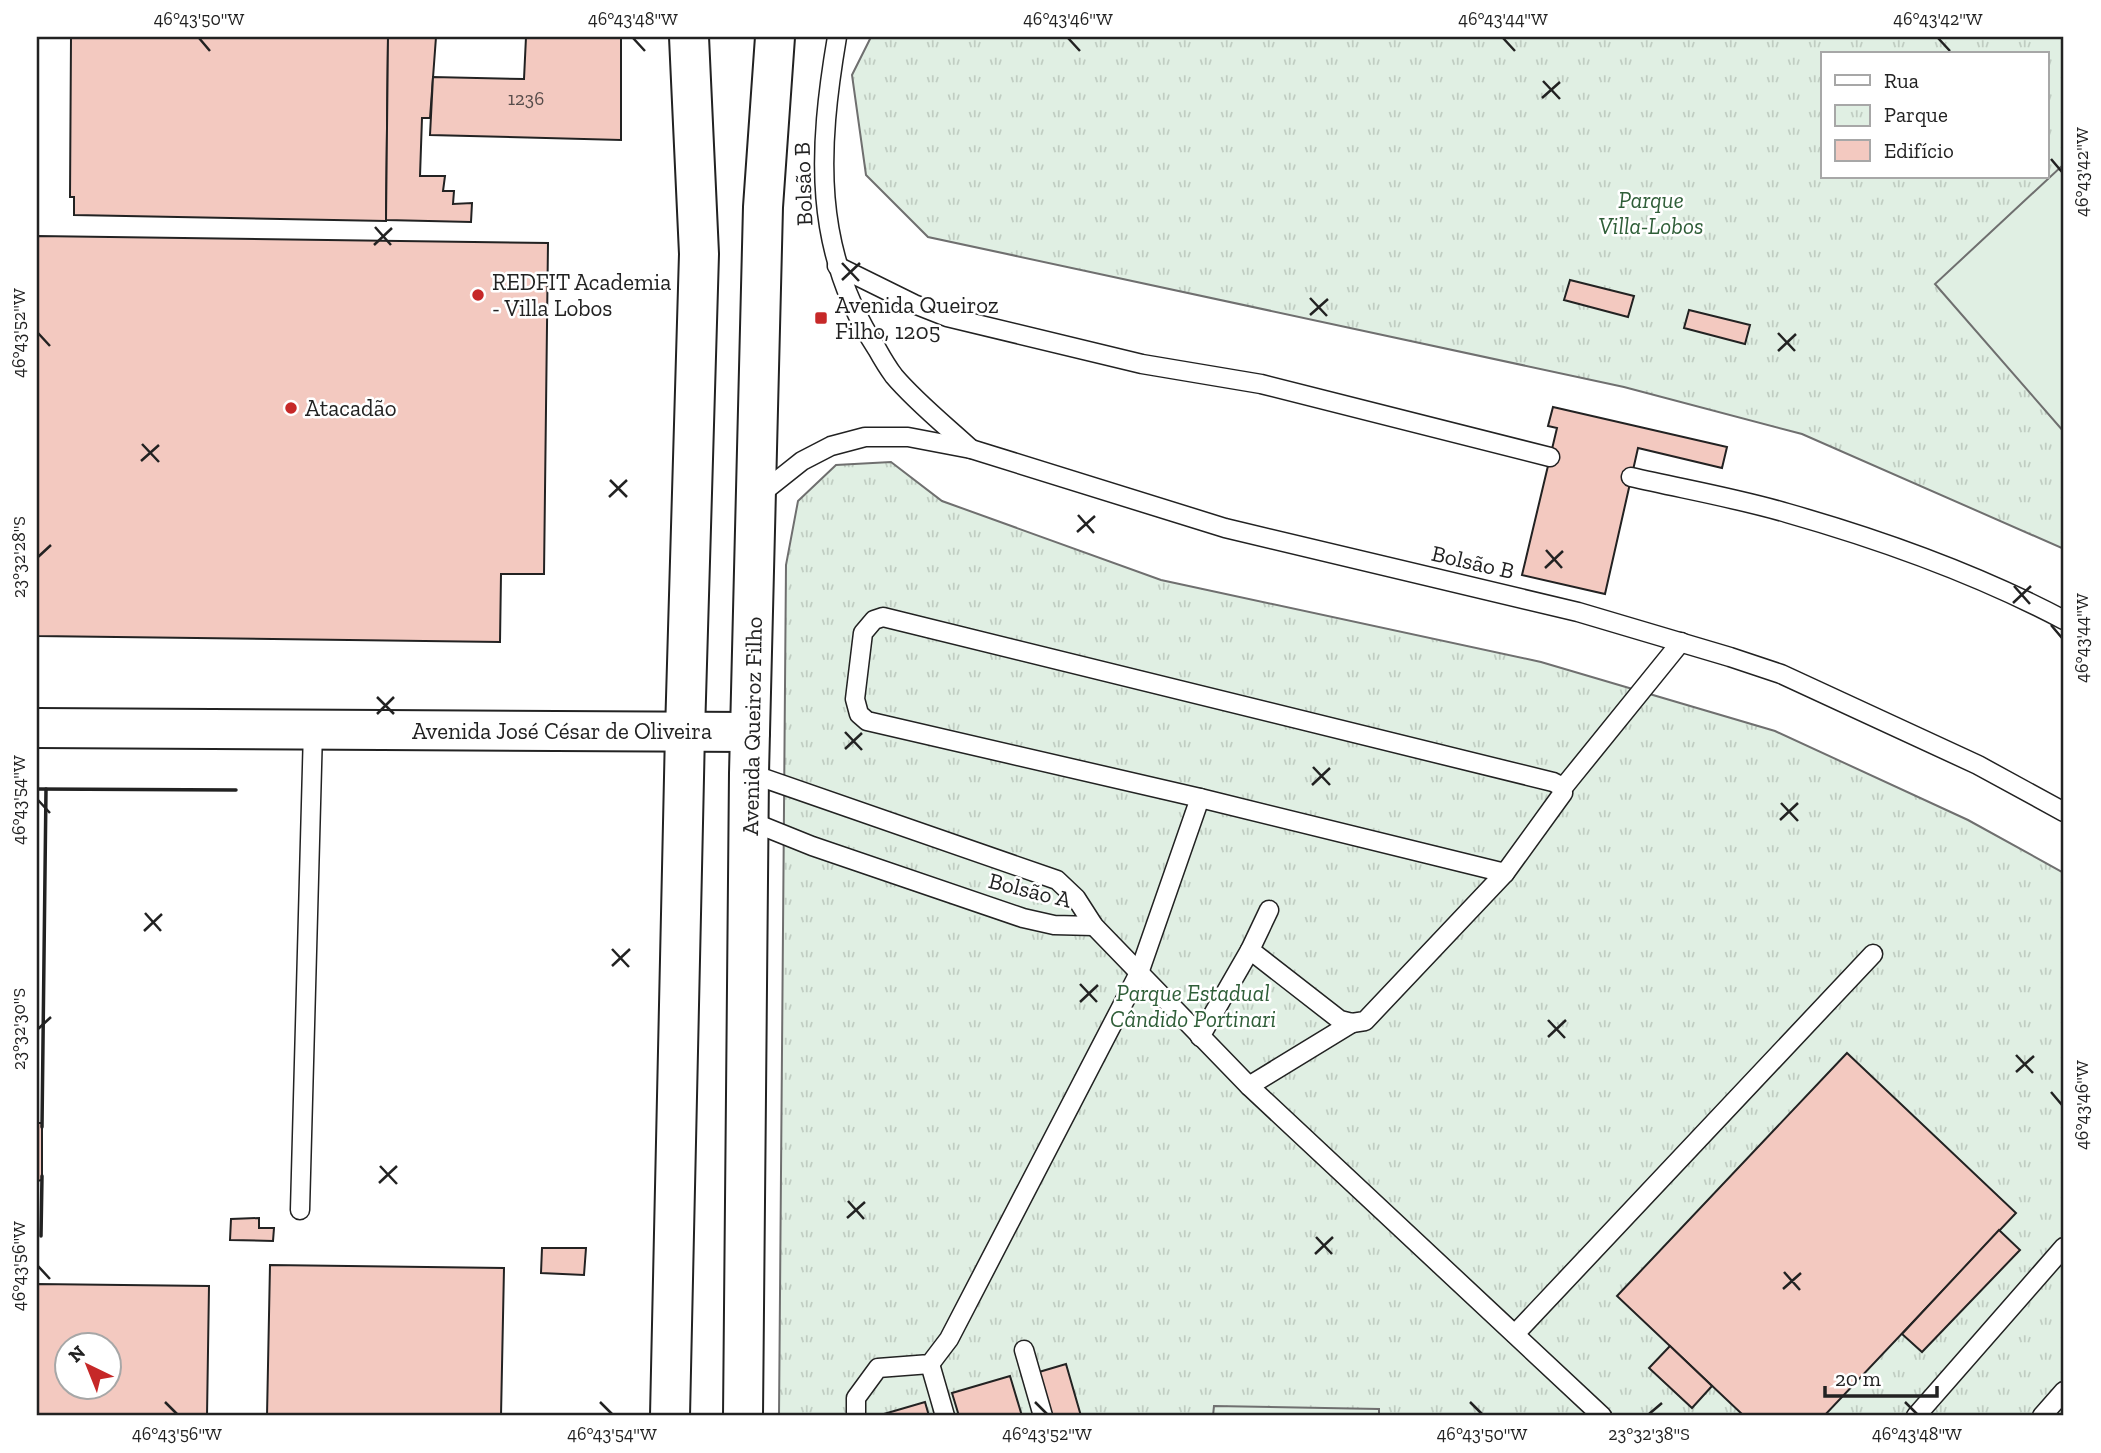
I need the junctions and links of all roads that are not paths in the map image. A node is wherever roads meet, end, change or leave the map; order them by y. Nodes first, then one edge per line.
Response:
1 (689, 37) edge
2 (775, 37) edge
3 (837, 37) edge
4 (837, 266) junction
5 (971, 449) junction
6 (1550, 457) dead end
7 (1631, 477) dead end
8 (758, 496) junction
9 (2064, 620) edge
10 (1681, 642) junction
11 (37, 728) edge
12 (313, 730) junction
13 (685, 732) junction
14 (750, 732) junction
15 (749, 773) junction
16 (1562, 789) junction
17 (1200, 798) junction
18 (2064, 812) edge
19 (750, 821) junction
20 (1505, 873) junction
21 (1269, 910) dead end
22 (1094, 926) junction
23 (1250, 950) junction
24 (1873, 954) dead end
25 (1139, 973) junction
26 (1352, 1024) junction
27 (1200, 1037) junction
28 (1249, 1086) junction
29 (300, 1210) dead end
30 (2064, 1247) edge
31 (1514, 1334) junction
32 (1024, 1350) dead end
33 (930, 1364) junction
34 (2064, 1391) edge
35 (670, 1416) edge
36 (743, 1416) edge
37 (856, 1416) edge
38 (945, 1416) edge
39 (1043, 1416) edge
40 (1602, 1416) edge
41 (1916, 1416) edge
42 (2042, 1416) edge

1 - 13 main road
2 - 8 main road, Avenida Queiroz Filho
3 - 4 lane, Bolsão B
4 - 5 lane, Bolsão B
4 - 6 lane
5 - 8 lane, Bolsão B
5 - 10 lane, Bolsão B
7 - 9 lane
8 - 14 main road, Avenida Queiroz Filho
10 - 16 lane
10 - 18 lane, Bolsão B
11 - 12 main road, Avenida José César de Oliveira
12 - 13 main road, Avenida José César de Oliveira
12 - 29 lane
13 - 14 main road, Avenida José César de Oliveira
13 - 35 main road
14 - 15 main road, Avenida Queiroz Filho
15 - 19 main road, Avenida Queiroz Filho
15 - 22 lane, Bolsão A
16 - 17 lane
16 - 20 lane
17 - 20 lane
17 - 25 lane
19 - 22 lane, Bolsão A
19 - 36 main road, Avenida Queiroz Filho
20 - 26 lane
21 - 23 lane
22 - 25 lane
23 - 26 lane
23 - 27 lane
24 - 31 lane
25 - 27 lane
25 - 33 lane
26 - 28 lane
27 - 28 lane
28 - 31 lane
30 - 41 lane
31 - 40 lane
32 - 39 lane
33 - 37 lane
33 - 38 lane
34 - 42 lane

